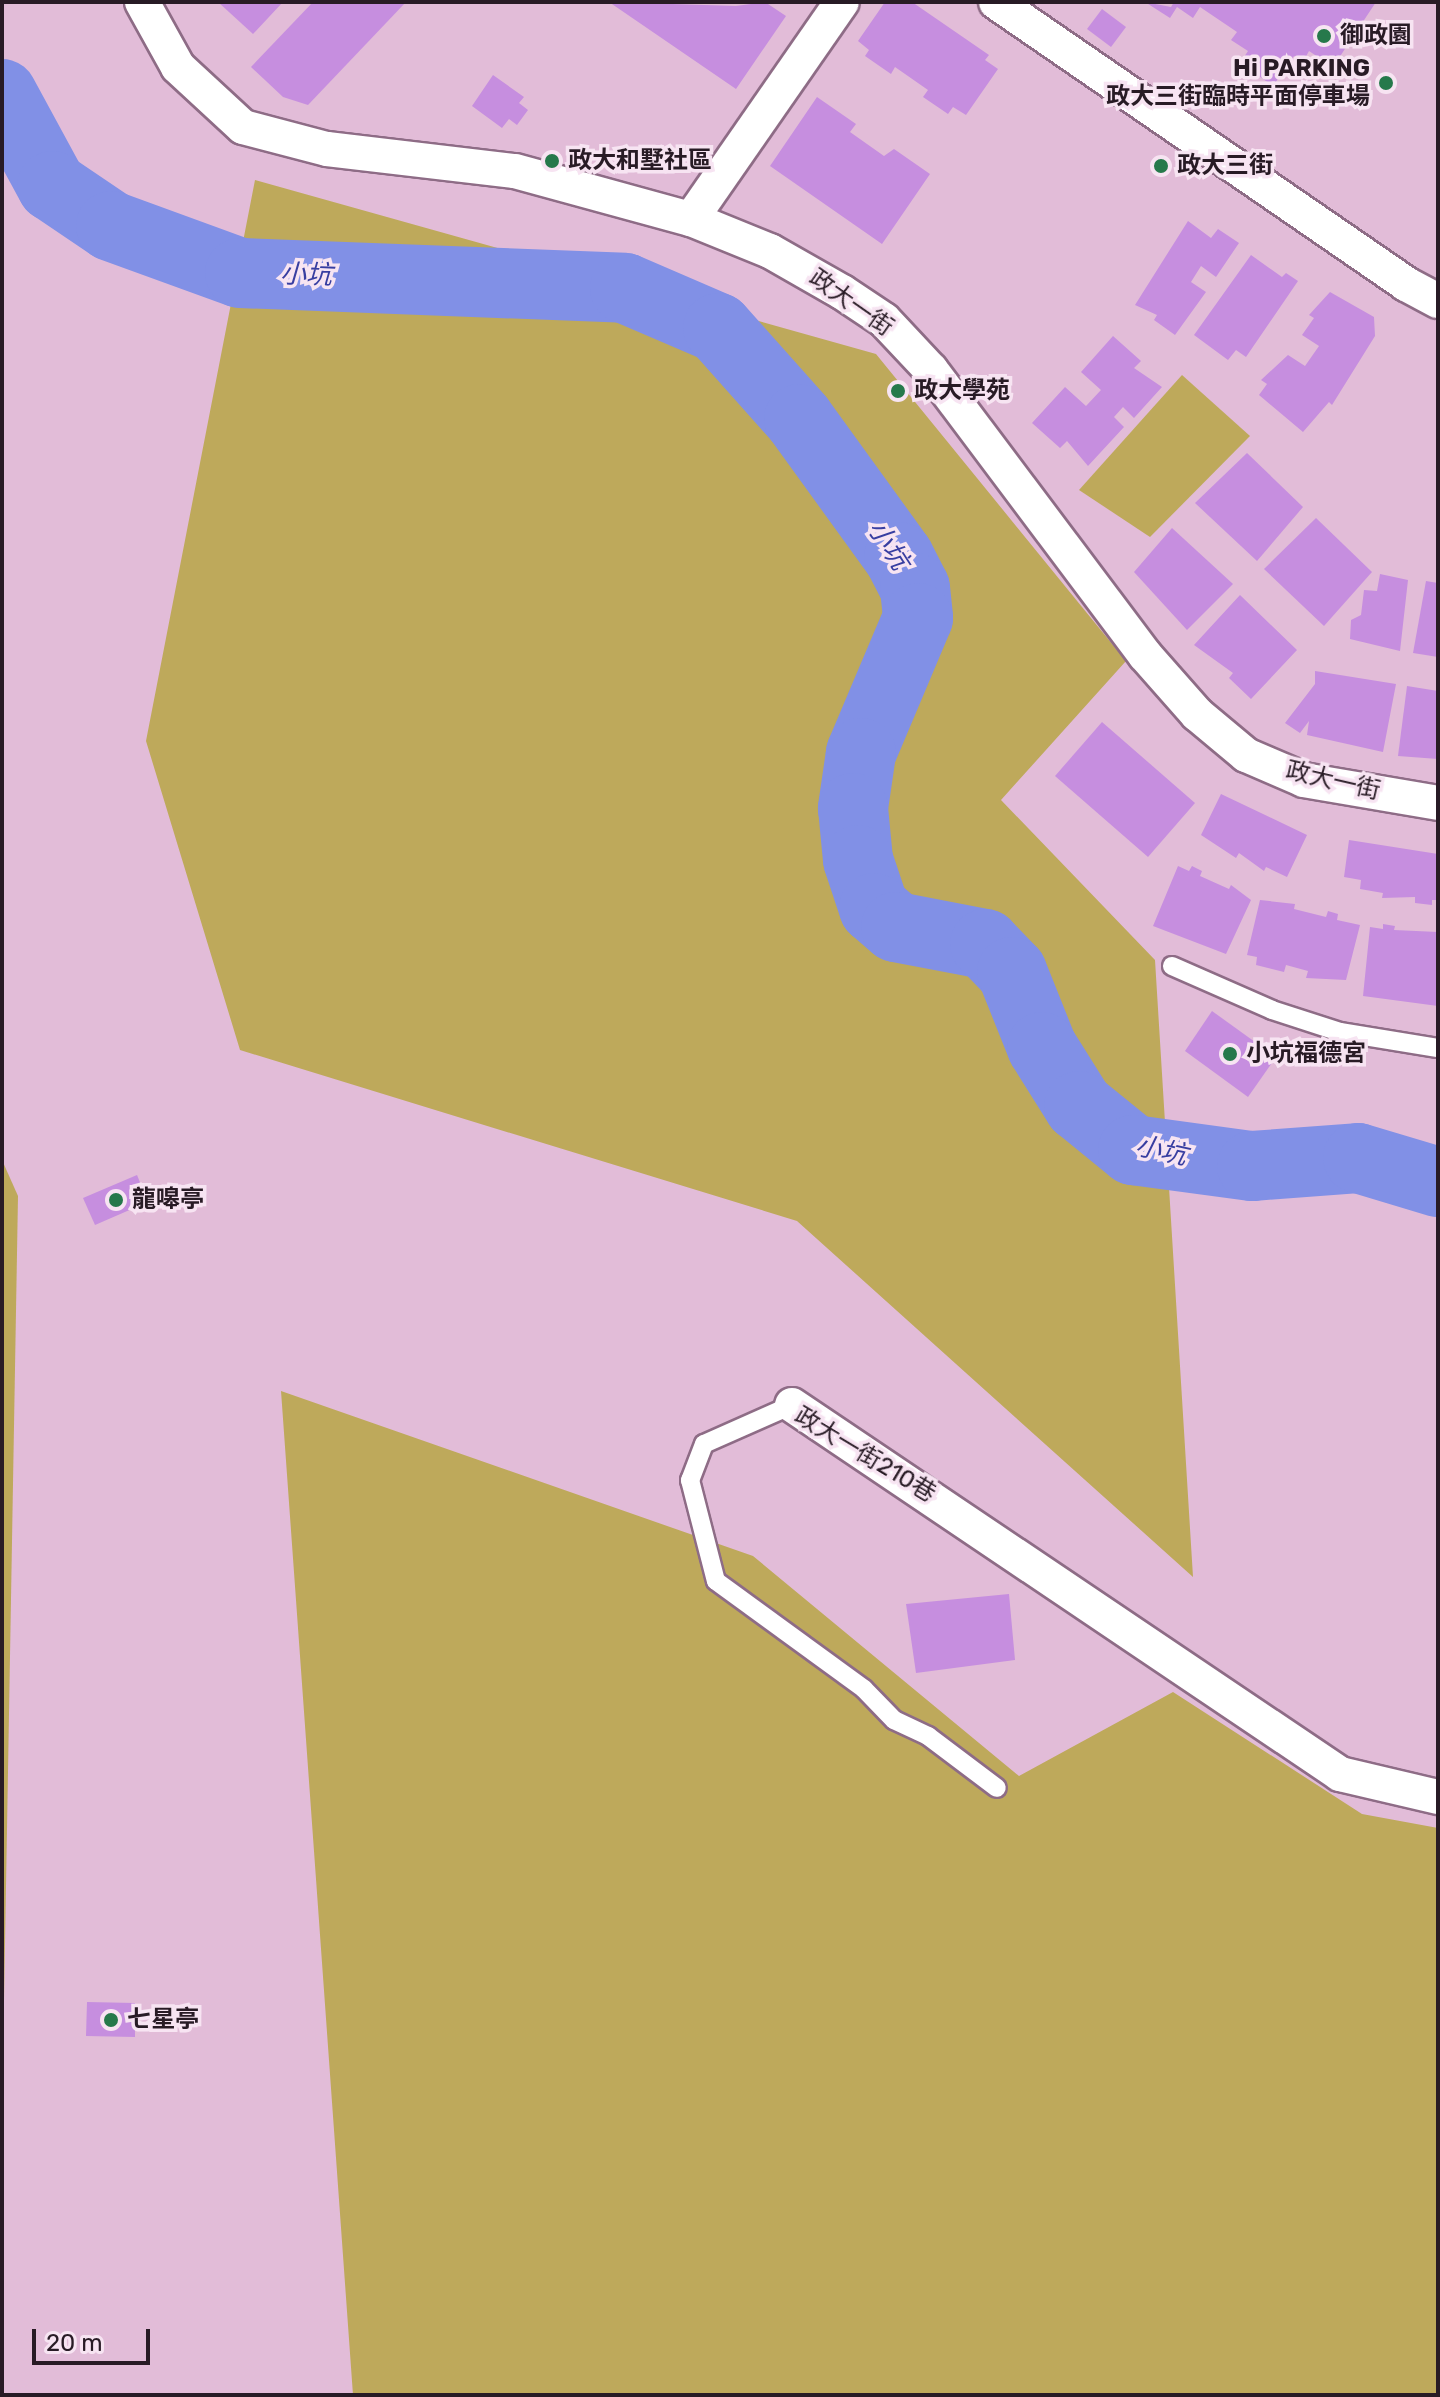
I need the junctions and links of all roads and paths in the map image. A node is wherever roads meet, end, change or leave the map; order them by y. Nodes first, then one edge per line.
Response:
1 (142, 2) edge
2 (842, 2) edge
3 (996, 2) edge
4 (691, 219) junction
5 (1438, 301) edge
6 (1438, 803) edge
7 (1172, 966) dead end
8 (1438, 1048) edge
9 (792, 1405) joint
10 (997, 1788) dead end
11 (1438, 1797) edge

1 - 4 street, 政大一街
2 - 4 street
3 - 5 street
4 - 6 street, 政大一街
7 - 8 lane
9 - 10 lane, 政大一街210巷
9 - 11 street, 政大一街210巷

